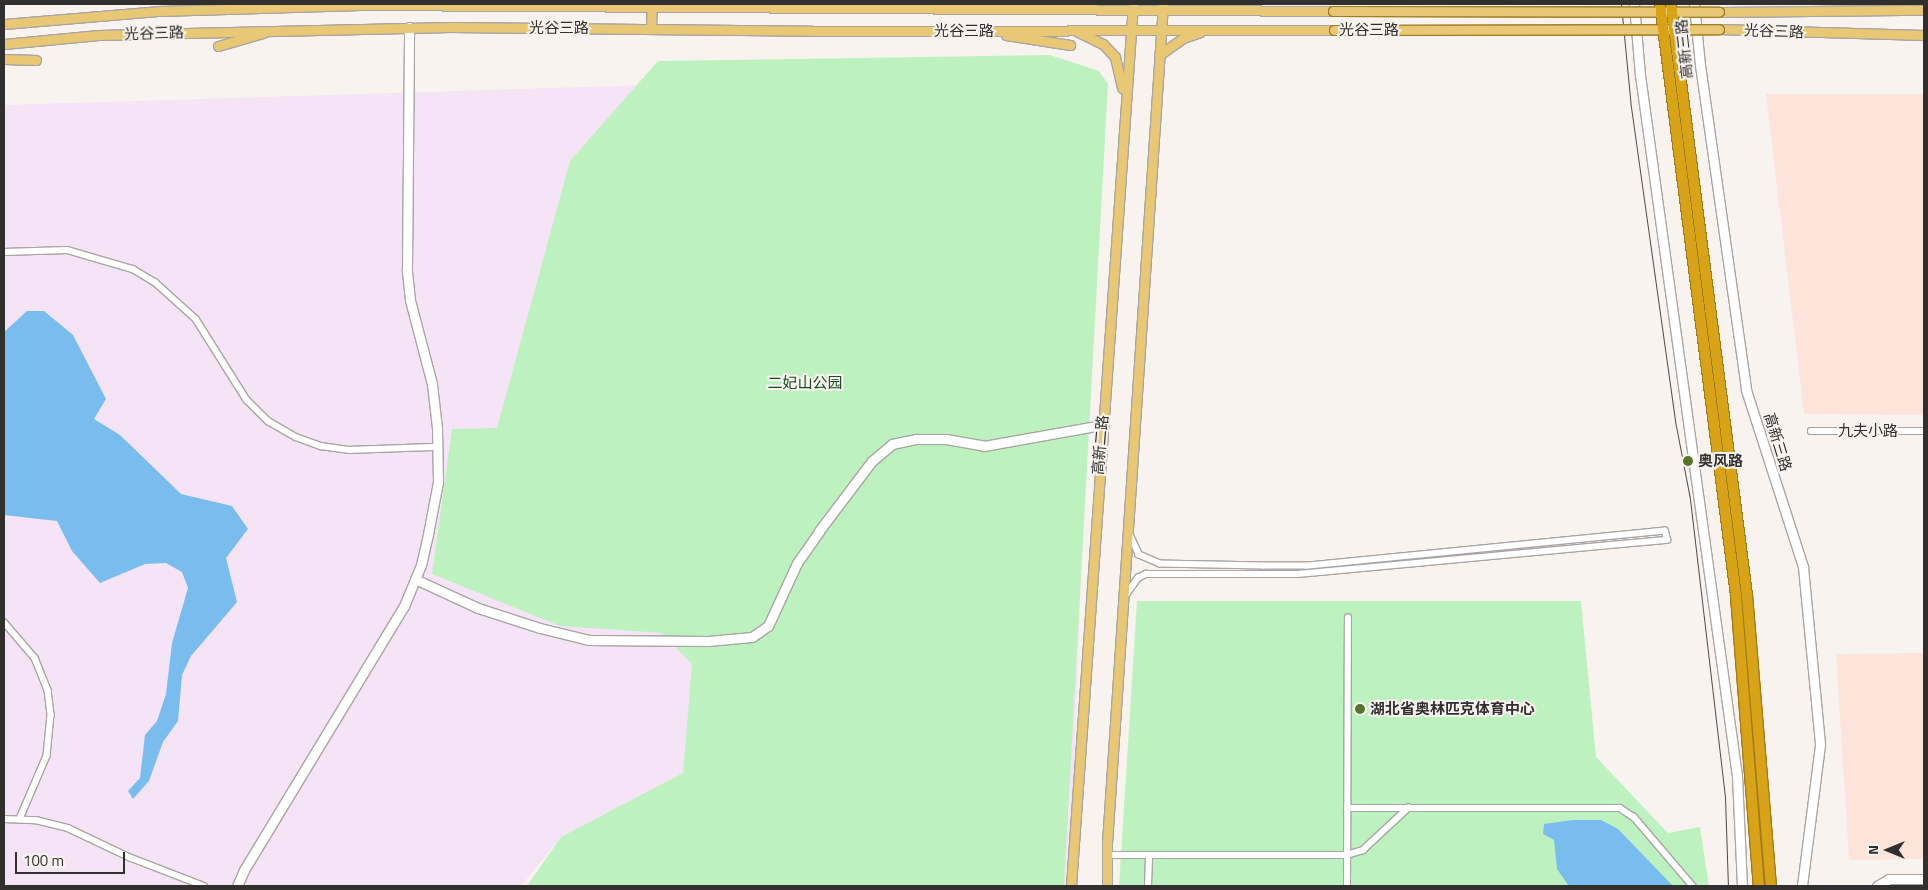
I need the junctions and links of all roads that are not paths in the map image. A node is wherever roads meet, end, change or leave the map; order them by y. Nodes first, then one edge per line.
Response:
1 (349, 4) edge
2 (604, 4) edge
3 (702, 4) edge
4 (812, 4) edge
5 (1011, 4) edge
6 (1207, 4) edge
7 (1634, 4) edge
8 (1660, 4) edge
9 (1671, 4) edge
10 (1694, 4) edge
11 (360, 5) junction
12 (652, 6) edge
13 (1163, 6) edge
14 (1095, 7) edge
15 (1132, 7) edge
16 (594, 8) junction
17 (716, 9) junction
18 (788, 9) junction
19 (1036, 9) junction
20 (1218, 9) junction
21 (1924, 10) edge
22 (4, 24) edge
23 (408, 28) junction
24 (651, 28) junction
25 (1160, 28) junction
26 (278, 29) junction
27 (1131, 29) junction
28 (1074, 30) junction
29 (1206, 30) junction
30 (978, 31) junction
31 (1924, 35) edge
32 (4, 44) edge
33 (1070, 45) dead end
34 (218, 46) dead end
35 (1159, 55) junction
36 (4, 59) edge
37 (36, 60) dead end
38 (1124, 102) junction
39 (4, 252) edge
40 (1102, 425) junction
41 (1811, 431) dead end
42 (1924, 431) edge
43 (437, 447) junction
44 (1129, 534) junction
45 (415, 579) junction
46 (1123, 601) junction
47 (1348, 618) dead end
48 (4, 622) edge
49 (1347, 808) junction
50 (1408, 808) junction
51 (4, 819) edge
52 (20, 819) junction
53 (1107, 855) junction
54 (1347, 855) junction
55 (1148, 856) junction
56 (1924, 880) edge
57 (204, 886) edge
58 (237, 886) edge
59 (1071, 886) edge
60 (1107, 886) edge
61 (1148, 886) edge
62 (1347, 886) edge
63 (1692, 886) edge
64 (1742, 886) edge
65 (1759, 886) edge
66 (1771, 886) edge
67 (1802, 886) edge
68 (1877, 886) edge

1 - 11 main road
2 - 16 main road
3 - 17 main road
4 - 18 main road
5 - 19 main road
6 - 20 main road
7 - 64 main road
8 - 65 highway, 高新三路, bridge
9 - 66 highway, 高新三路, bridge
10 - 67 main road, 高新三路
11 - 16 main road, 光谷三路
11 - 22 main road, 光谷三路
12 - 16 main road, 光谷三路
12 - 17 main road, 光谷三路
12 - 24 main road
13 - 15 main road, 光谷三路
13 - 20 main road, 光谷三路
13 - 25 main road
14 - 15 main road, 光谷三路
14 - 19 main road, 光谷三路
15 - 27 main road, 高新二路
17 - 18 main road, 光谷三路
18 - 19 main road, 光谷三路
20 - 21 main road, 光谷三路, bridge
23 - 24 main road, 光谷三路
23 - 26 main road, 光谷三路
23 - 43 main road
24 - 30 main road, 光谷三路
25 - 27 main road, 光谷三路
25 - 29 main road, 光谷三路
25 - 35 main road
26 - 32 main road, 光谷三路
26 - 34 main road
27 - 28 main road, 光谷三路
27 - 38 main road, 高新二路
28 - 30 main road, 光谷三路
28 - 38 main road
29 - 31 main road, 光谷三路, bridge
29 - 35 main road
30 - 33 main road
35 - 44 main road
36 - 37 main road
38 - 40 main road, 高新二路
39 - 43 street
40 - 45 main road
40 - 59 main road, 高新二路
41 - 42 street, 九夫小路
43 - 45 main road
44 - 46 main road
44 - 46 street
45 - 58 main road
46 - 53 main road
47 - 49 street
48 - 52 street
49 - 50 street
49 - 54 street
50 - 54 street
50 - 63 street
51 - 52 street
52 - 57 street
53 - 55 street
53 - 60 main road
54 - 55 street
54 - 62 street
55 - 61 street
56 - 68 main road

